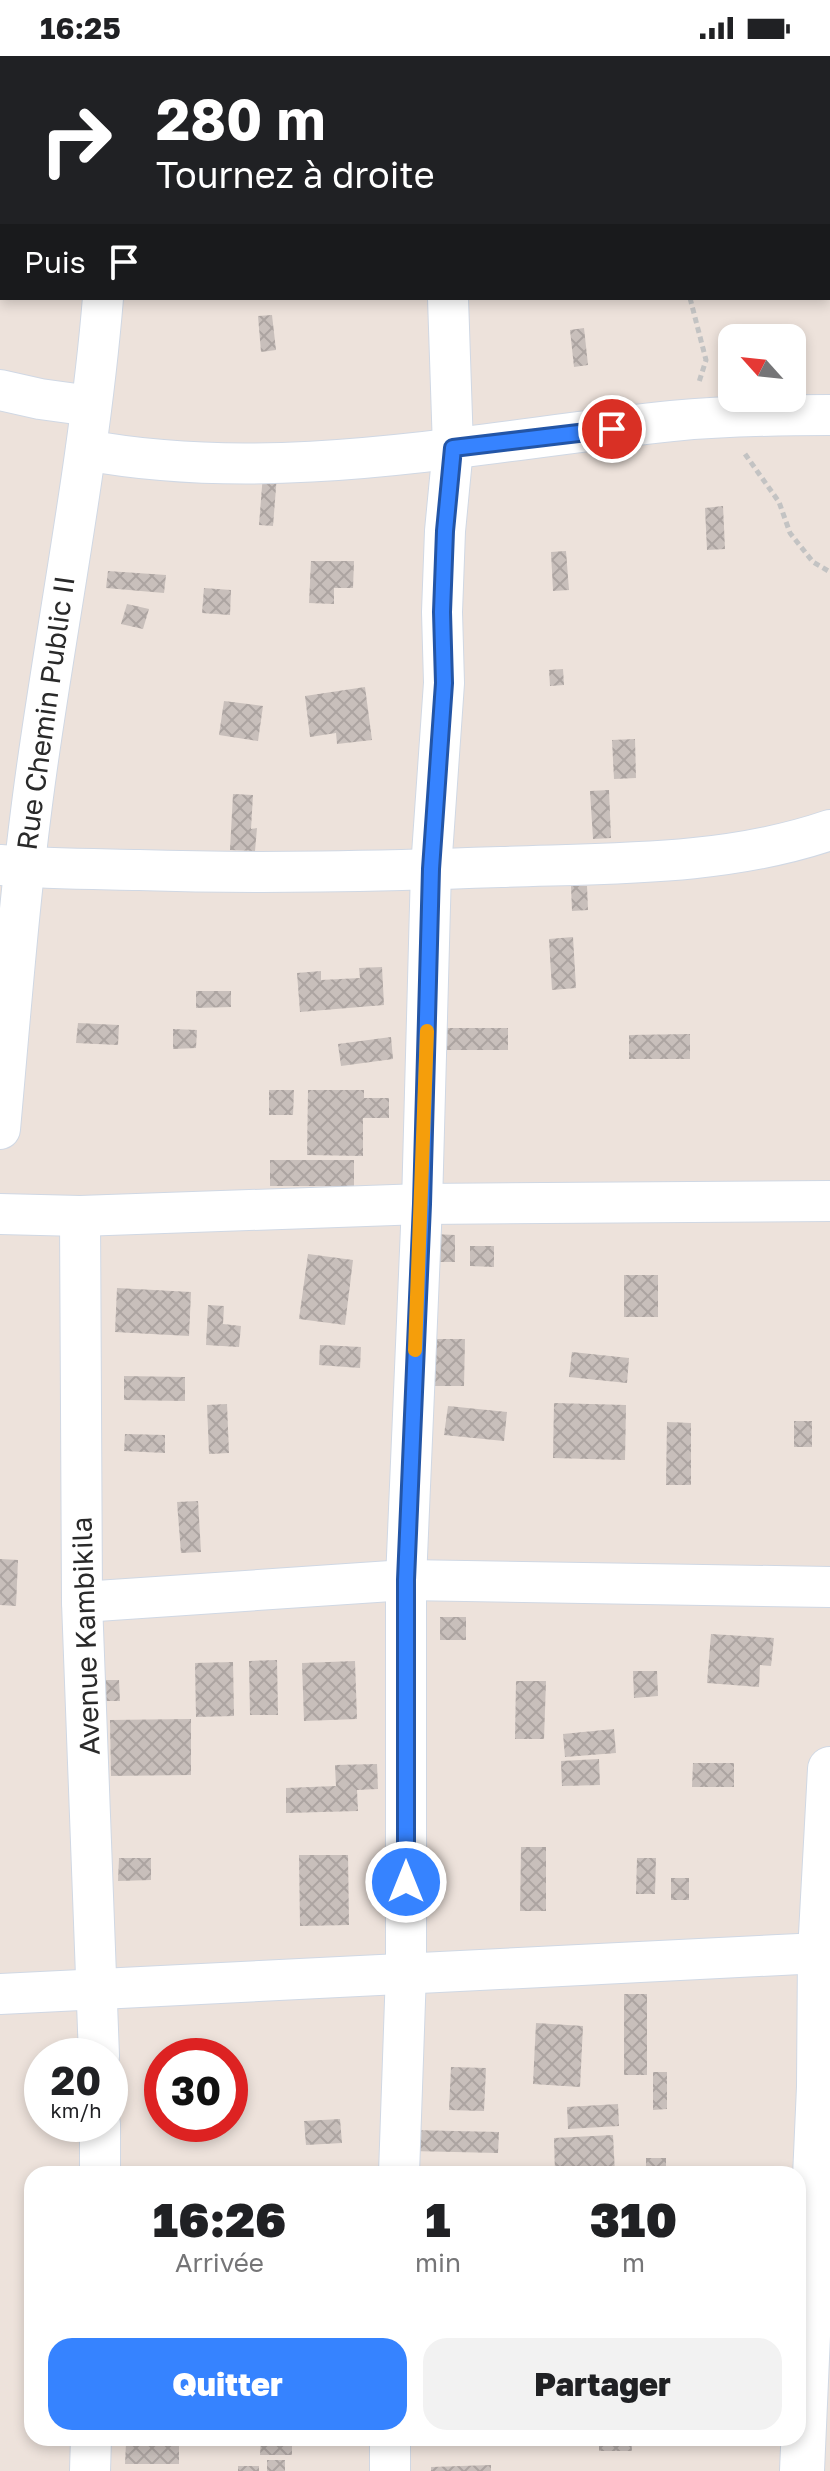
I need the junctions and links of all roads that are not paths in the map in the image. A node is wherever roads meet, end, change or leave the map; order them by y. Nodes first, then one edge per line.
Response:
1 (103, 300) edge
2 (448, 300) edge
3 (0, 390) edge
4 (91, 406) junction
5 (830, 415) edge
6 (453, 448) junction
7 (86, 450) junction
8 (830, 830) edge
9 (12, 866) edge
10 (431, 869) junction
11 (0, 1129) edge
12 (830, 1201) edge
13 (422, 1204) junction
14 (0, 1214) edge
15 (80, 1216) junction
16 (406, 1580) junction
17 (830, 1587) edge
18 (82, 1602) junction
19 (830, 1769) edge
20 (820, 1953) junction
21 (406, 1972) junction
22 (97, 1989) junction
23 (0, 1994) edge
24 (98, 2038) edge
25 (825, 2086) edge
26 (100, 2142) edge
27 (100, 2166) edge
28 (399, 2166) edge
29 (806, 2404) edge
30 (91, 2446) edge
31 (390, 2446) edge
32 (803, 2446) edge
33 (90, 2471) edge
34 (390, 2471) edge
35 (802, 2471) edge

1 - 4 street, Rue Chemin Public II
2 - 6 street
3 - 4 street
4 - 7 street, Rue Chemin Public II
5 - 6 street
6 - 7 street
6 - 10 street
7 - 9 street, Rue Chemin Public II
8 - 10 street
9 - 10 street
9 - 11 street, Rue Chemin Public II
10 - 13 street
12 - 13 street
13 - 15 street
13 - 16 street
14 - 15 street
15 - 18 street, Avenue Kambikila
16 - 17 street
16 - 18 street
16 - 21 street
18 - 22 street, Avenue Kambikila
19 - 20 street
20 - 21 street
20 - 25 street
21 - 22 street
21 - 28 street
22 - 23 street
22 - 24 street, Avenue Kambikila
25 - 29 street
26 - 27 street
30 - 33 street
31 - 34 street
32 - 35 street

